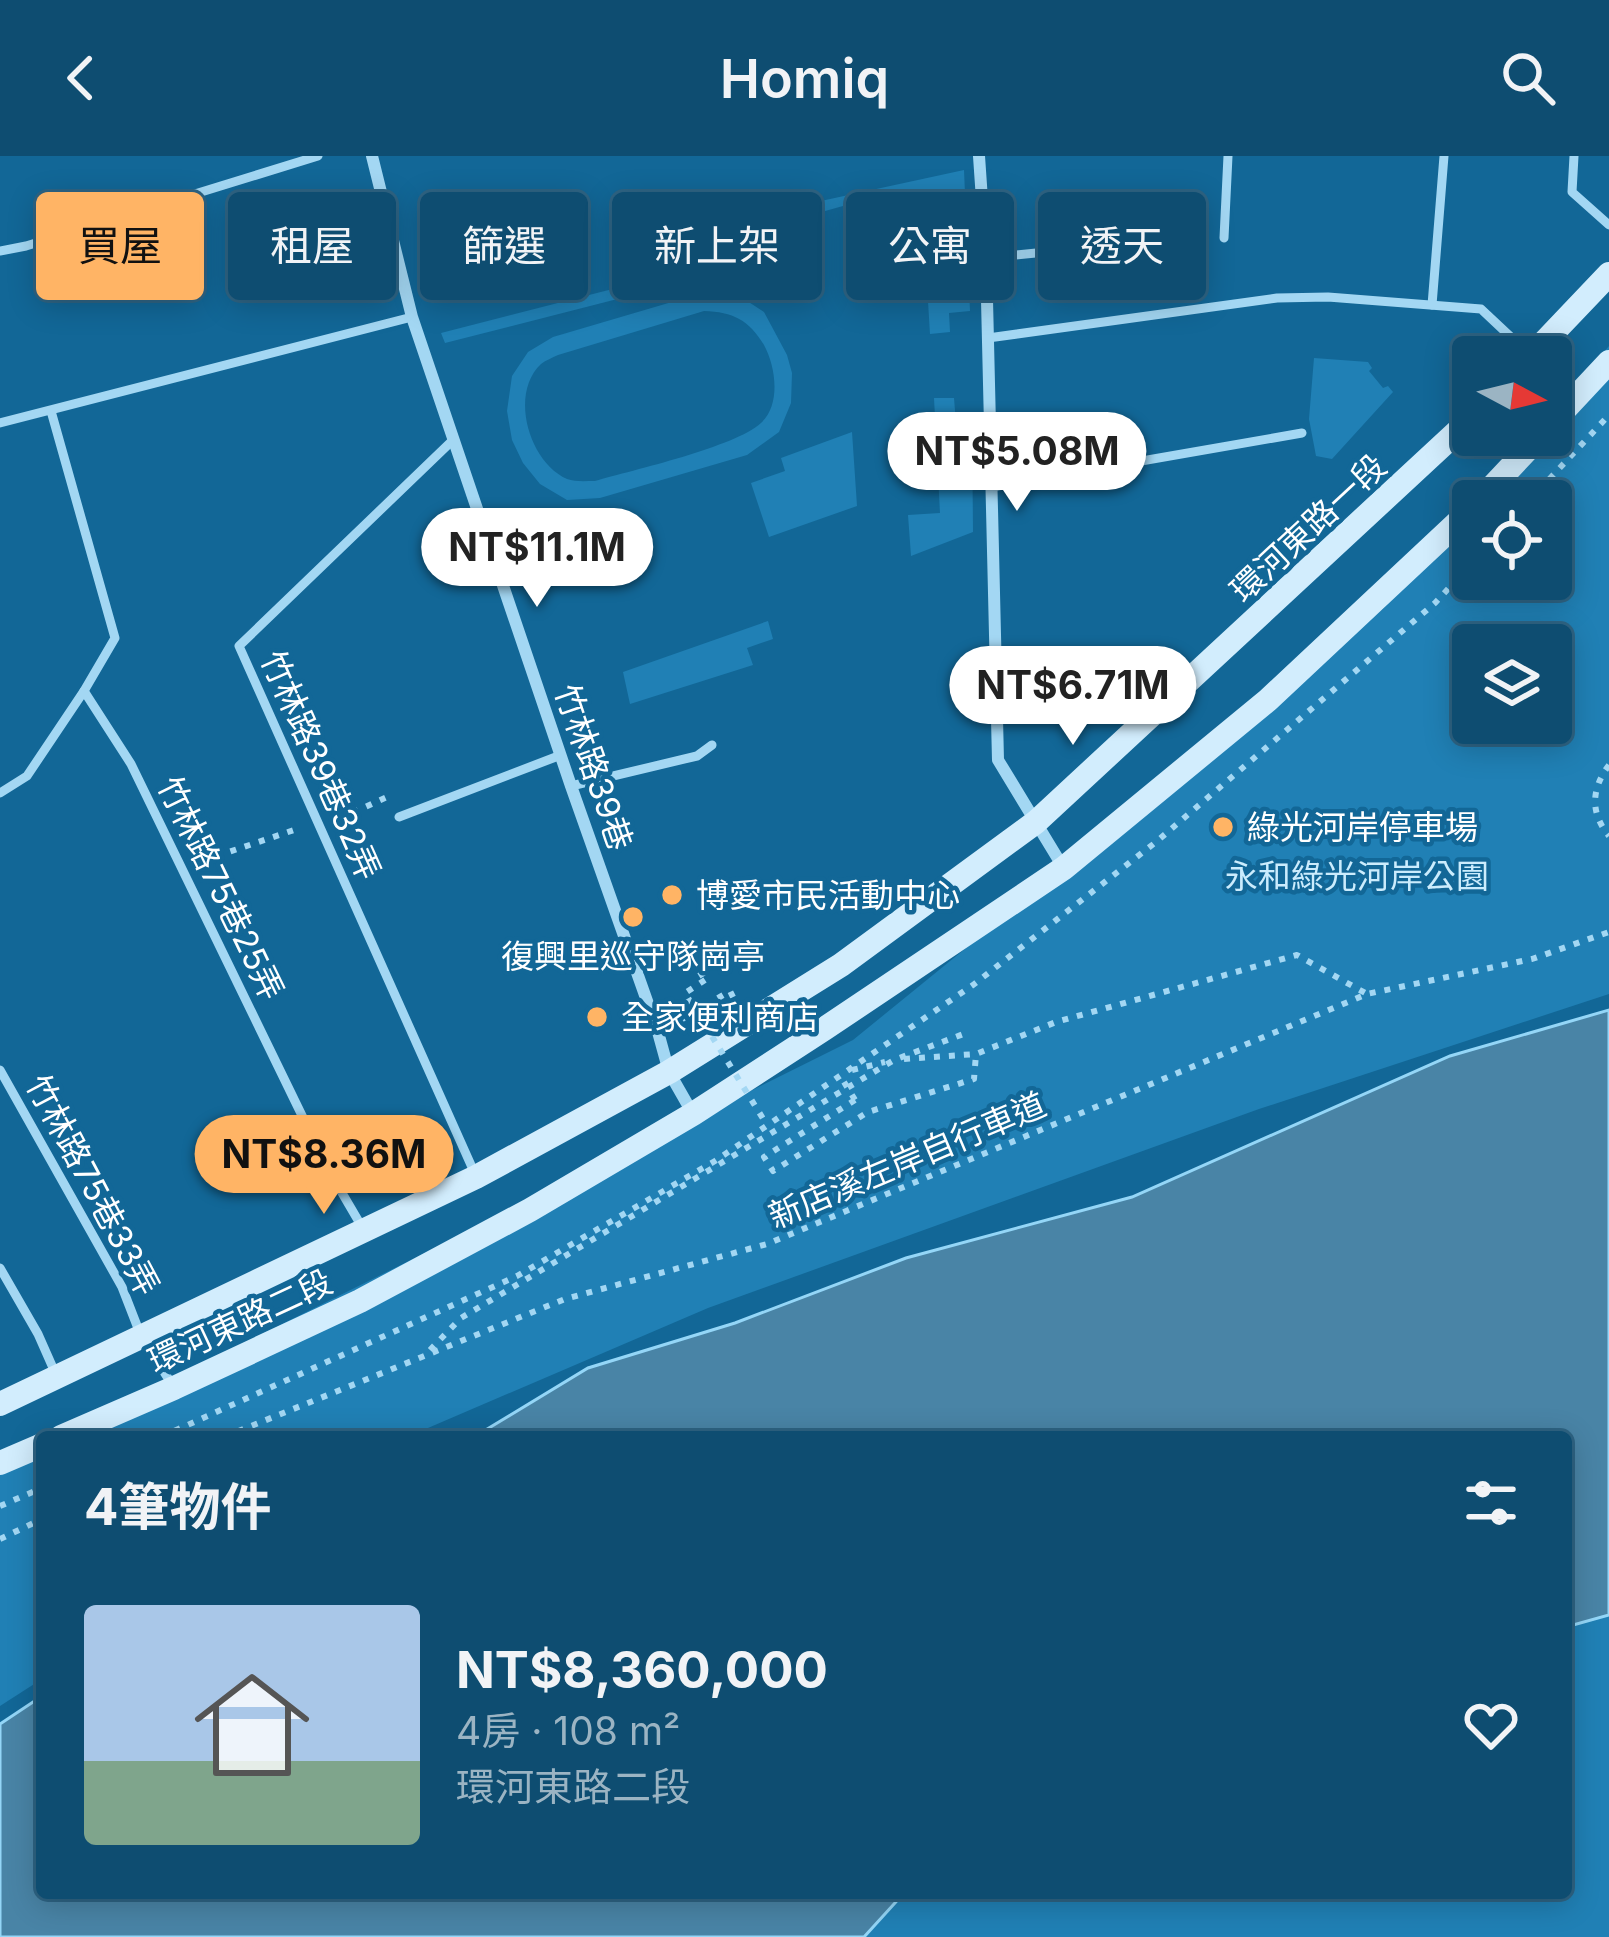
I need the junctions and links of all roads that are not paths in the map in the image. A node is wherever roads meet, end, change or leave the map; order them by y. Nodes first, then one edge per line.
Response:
1 (318, 156) edge
2 (371, 156) edge
3 (979, 156) edge
4 (1228, 156) edge
5 (1444, 156) edge
6 (1574, 156) edge
7 (981, 192) edge
8 (1609, 226) edge
9 (1224, 238) road end
10 (0, 250) edge
11 (1609, 274) edge
12 (987, 300) edge
13 (1432, 305) junction
14 (412, 317) junction
15 (1509, 336) edge
16 (1550, 336) edge
17 (988, 338) junction
18 (1609, 362) edge
19 (1572, 402) edge
20 (51, 411) junction
21 (0, 423) edge
22 (1302, 434) dead end
23 (453, 440) junction
24 (1452, 440) edge
25 (1521, 456) edge
26 (1499, 480) edge
27 (992, 487) junction
28 (1452, 528) edge
29 (84, 692) junction
30 (712, 745) dead end
31 (561, 754) junction
32 (571, 786) junction
33 (0, 793) edge
34 (399, 817) dead end
35 (1036, 823) junction
36 (1064, 868) junction
37 (0, 1070) edge
38 (669, 1072) junction
39 (693, 1114) junction
40 (476, 1178) junction
41 (365, 1232) junction
42 (0, 1268) edge
43 (141, 1336) junction
44 (57, 1377) junction
45 (174, 1388) junction
46 (0, 1404) edge
47 (75, 1431) edge
48 (36, 1448) edge
49 (0, 1463) edge

1 - 10 lane
2 - 14 street, 竹林路39巷
3 - 7 street
4 - 9 lane
5 - 13 lane
6 - 8 lane
11 - 16 street
12 - 17 street
13 - 15 lane
13 - 17 lane
14 - 20 lane
14 - 23 street, 竹林路39巷
17 - 27 street
18 - 19 street
20 - 21 lane
20 - 29 lane
22 - 27 lane
23 - 31 street, 竹林路39巷
23 - 40 lane, 竹林路39巷32弄
24 - 35 street, 環河東路一段
25 - 26 street
27 - 35 street
28 - 36 street
29 - 33 lane
29 - 41 lane, 竹林路75巷25弄
30 - 32 lane
31 - 32 street, 竹林路39巷
31 - 34 lane
32 - 38 street, 竹林路39巷
35 - 36 street
35 - 38 street, 環河東路一段
36 - 39 street
37 - 43 lane, 竹林路75巷33弄
38 - 39 street, 竹林路39巷
38 - 40 street, 環河東路二段
39 - 45 street, 環河東路二段
40 - 41 street, 環河東路二段
41 - 43 street, 環河東路二段
42 - 44 lane
43 - 44 street, 環河東路二段
43 - 45 lane, 竹林路75巷33弄
44 - 46 street, 環河東路二段
45 - 47 street, 環河東路二段
48 - 49 street

